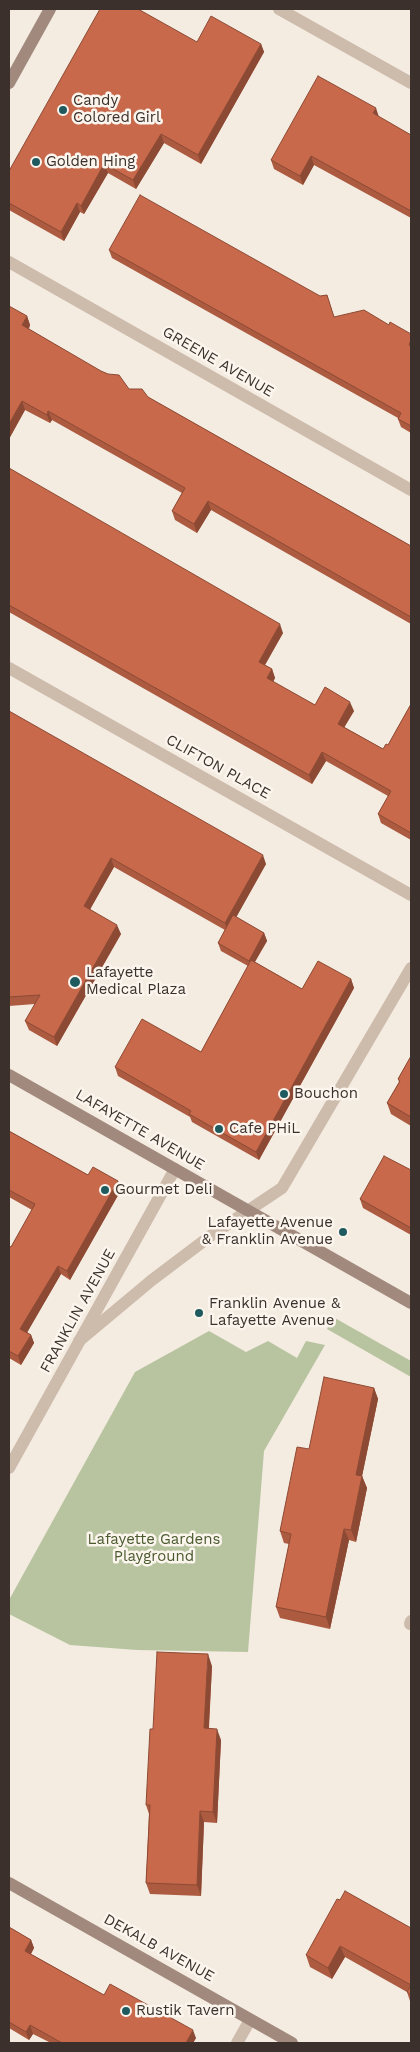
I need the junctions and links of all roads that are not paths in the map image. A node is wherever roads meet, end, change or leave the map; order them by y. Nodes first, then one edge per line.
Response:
1 (50, 9) edge
2 (279, 9) edge
3 (9, 83) edge
4 (411, 83) edge
5 (9, 262) edge
6 (411, 490) edge
7 (9, 668) edge
8 (411, 895) edge
9 (411, 968) edge
10 (9, 1075) edge
11 (175, 1169) junction
12 (248, 1211) junction
13 (411, 1303) edge
14 (79, 1341) junction
15 (9, 1468) edge
16 (9, 1882) edge
17 (250, 2020) junction
18 (237, 2043) edge
19 (292, 2043) edge

1 - 3 main road
2 - 4 street
5 - 6 street, GREENE AVENUE
7 - 8 street, CLIFTON PLACE
9 - 12 street
10 - 11 main road, LAFAYETTE AVENUE
11 - 12 main road, LAFAYETTE AVENUE
11 - 14 street, FRANKLIN AVENUE
12 - 13 main road, LAFAYETTE AVENUE
12 - 14 street
14 - 15 street, FRANKLIN AVENUE
16 - 17 main road, DEKALB AVENUE
17 - 18 street
17 - 19 main road, DEKALB AVENUE

